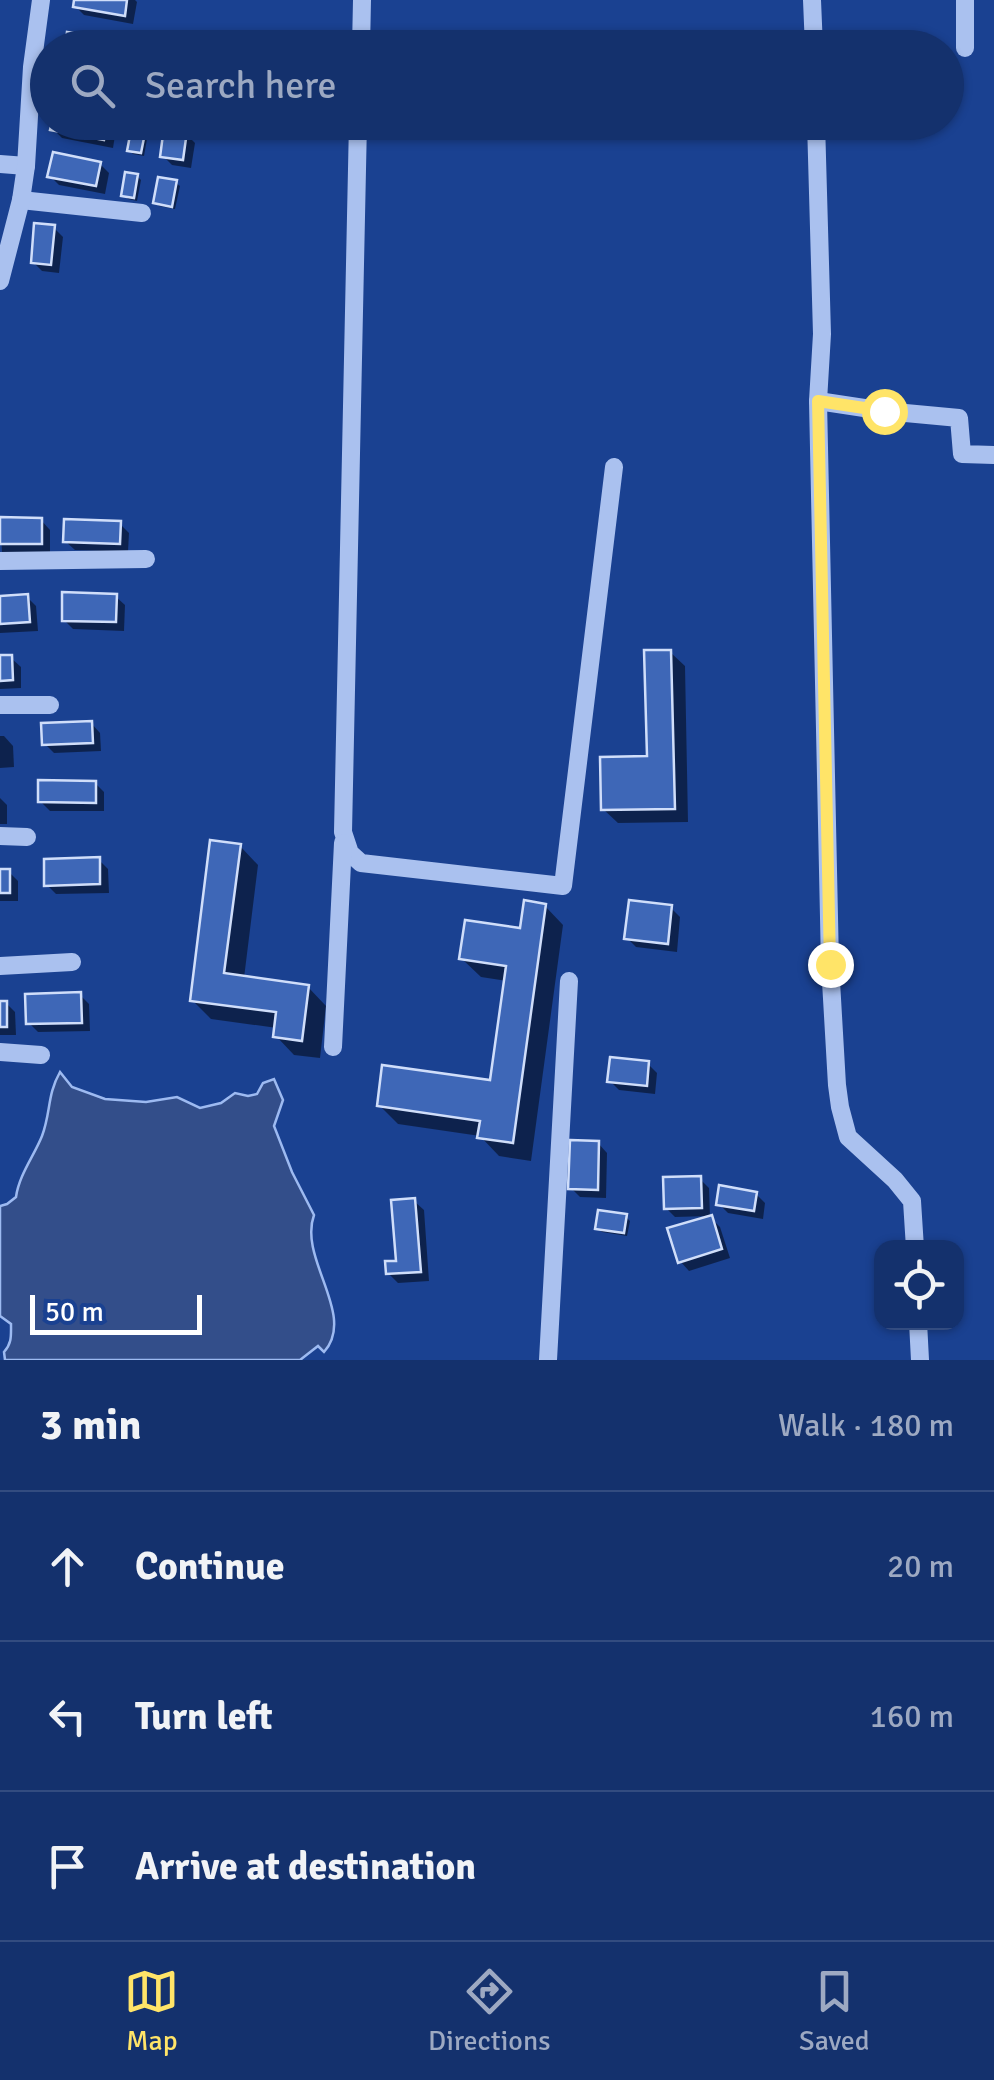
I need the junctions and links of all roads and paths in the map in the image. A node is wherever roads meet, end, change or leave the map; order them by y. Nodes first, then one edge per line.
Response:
1 (42, 0) edge
2 (362, 0) edge
3 (812, 0) edge
4 (965, 0) edge
5 (38, 30) edge
6 (361, 30) edge
7 (813, 30) edge
8 (965, 48) dead end
9 (30, 100) edge
10 (358, 140) edge
11 (817, 140) edge
12 (0, 164) edge
13 (26, 166) junction
14 (21, 200) junction
15 (142, 213) dead end
16 (0, 280) edge
17 (818, 401) junction
18 (994, 455) edge
19 (614, 467) dead end
20 (146, 560) dead end
21 (0, 561) edge
22 (0, 705) edge
23 (50, 705) dead end
24 (343, 832) junction
25 (0, 836) edge
26 (27, 838) dead end
27 (72, 962) dead end
28 (0, 966) edge
29 (569, 981) dead end
30 (333, 1048) dead end
31 (0, 1052) edge
32 (42, 1054) dead end
33 (914, 1240) edge
34 (918, 1330) edge
35 (548, 1360) edge
36 (920, 1360) edge

1 - 5 street
2 - 6 street
3 - 7 street
4 - 8 street
9 - 13 street
10 - 24 street
11 - 17 street
12 - 13 street
13 - 14 street
14 - 15 street
14 - 16 street
17 - 18 street
17 - 33 street
19 - 24 street
20 - 21 street
22 - 23 street
24 - 30 street
25 - 26 street
27 - 28 street
29 - 35 street
31 - 32 street
34 - 36 street

